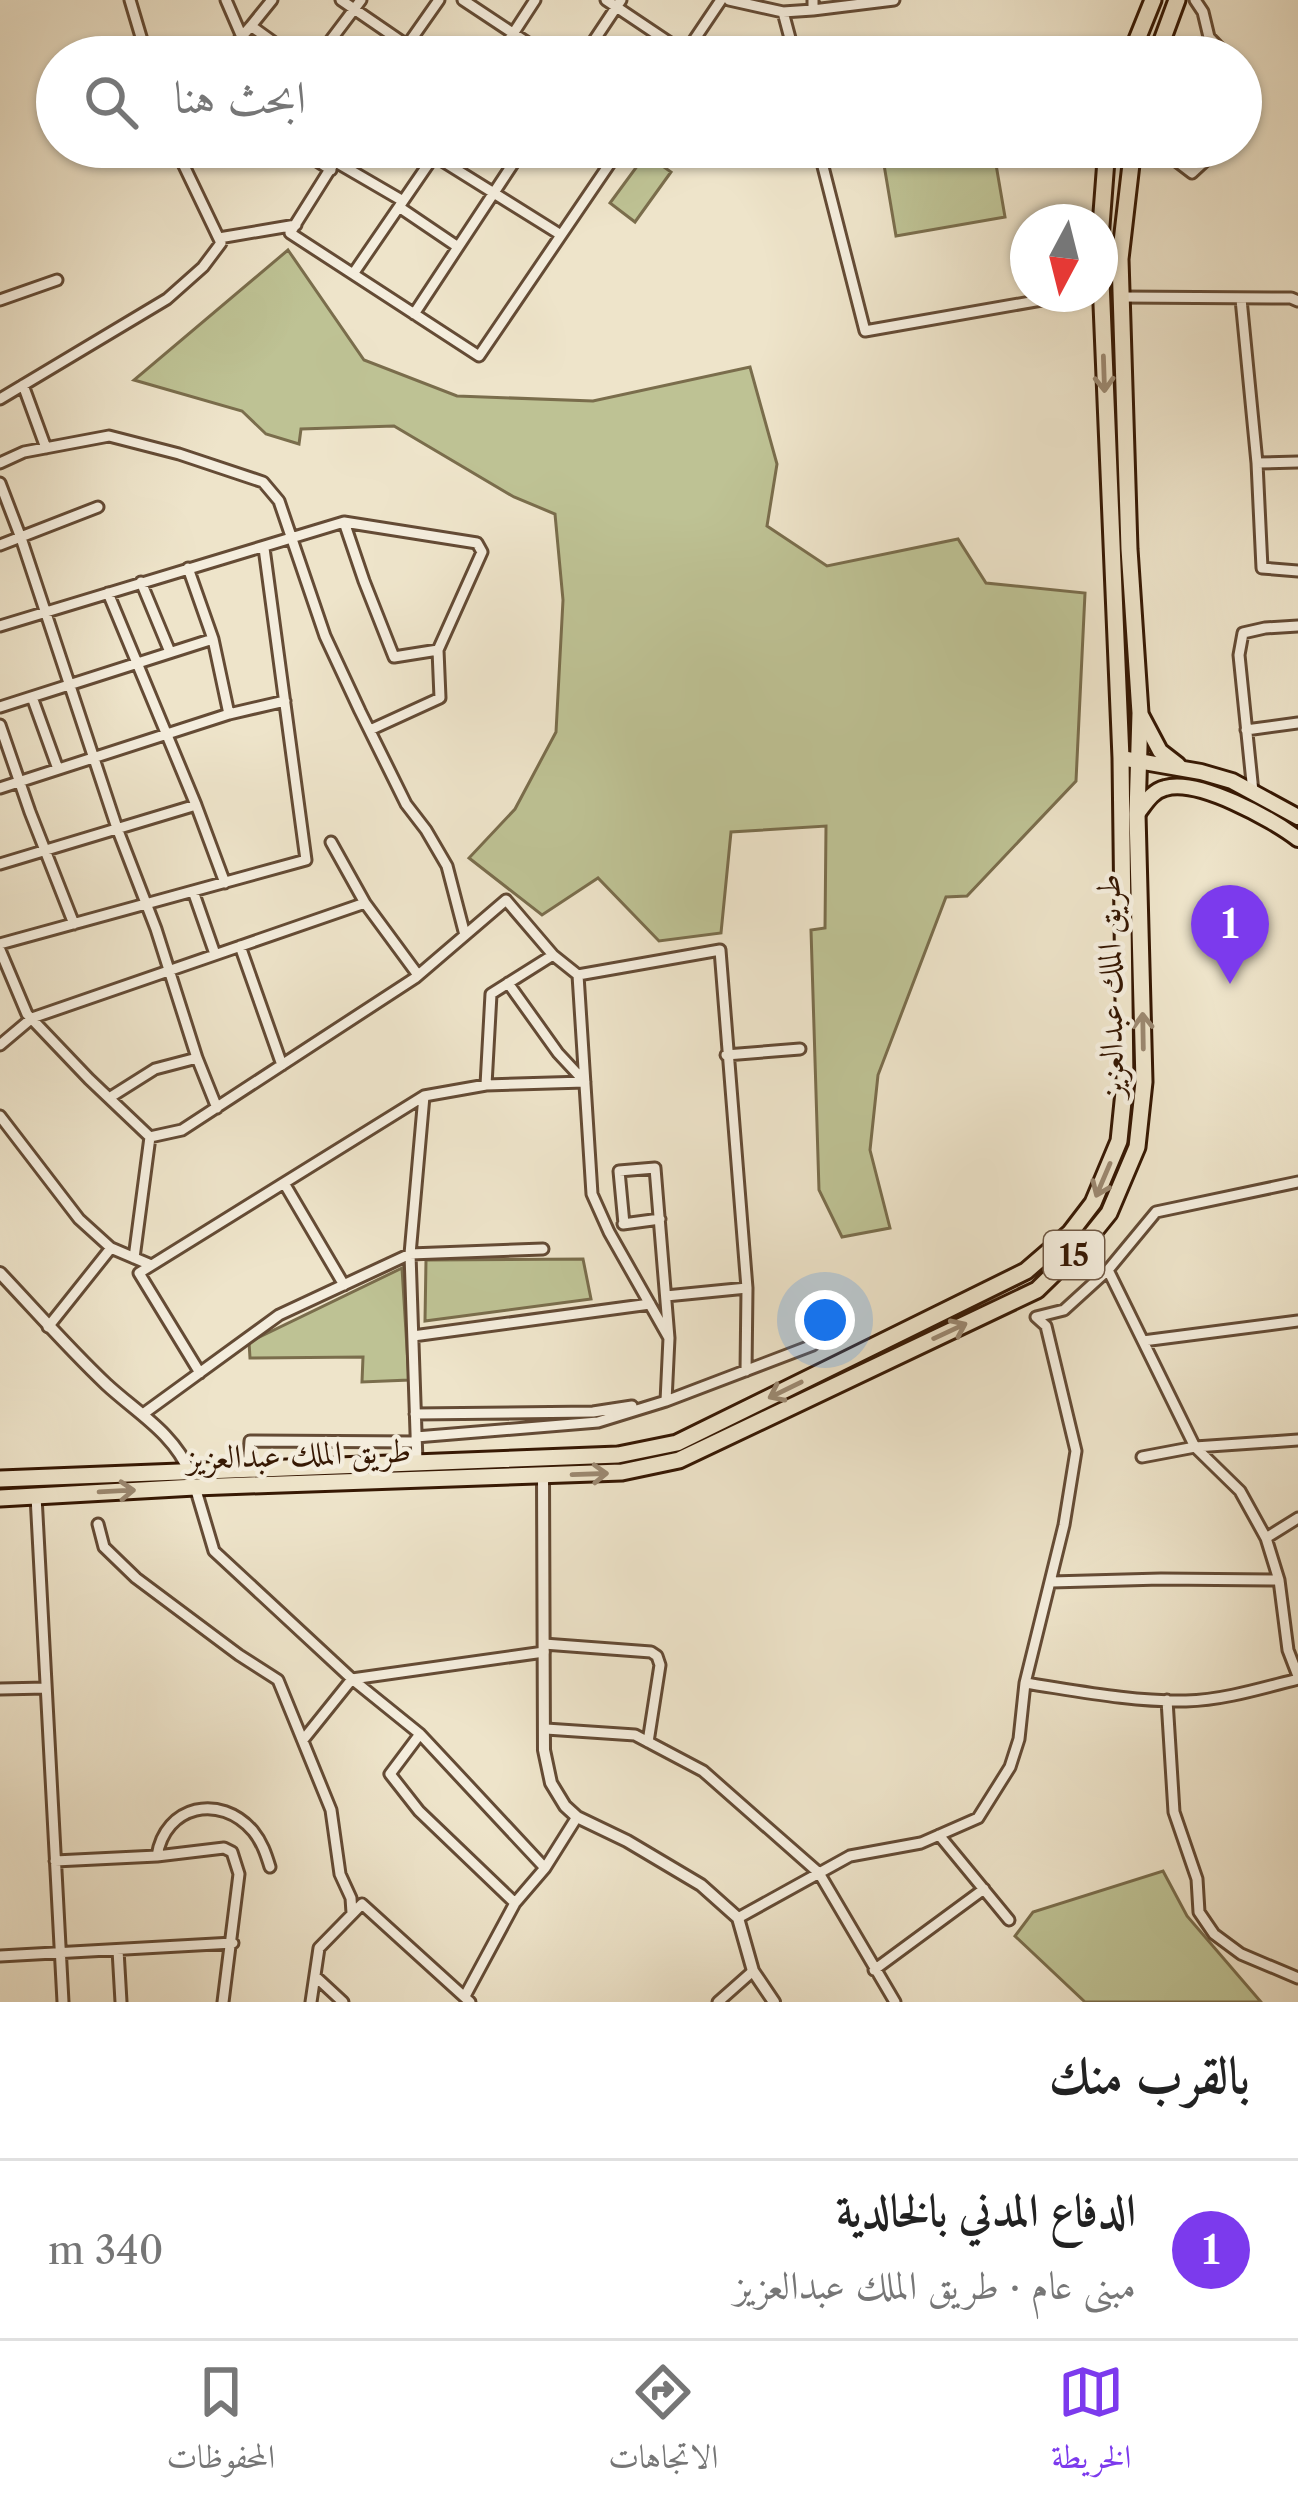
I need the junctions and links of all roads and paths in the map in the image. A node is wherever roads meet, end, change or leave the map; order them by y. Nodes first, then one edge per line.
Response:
1 (130, 0) edge
2 (226, 0) edge
3 (272, 0) edge
4 (341, 0) edge
5 (439, 0) edge
6 (463, 0) edge
7 (535, 0) edge
8 (725, 0) edge
9 (894, 0) edge
10 (1144, 0) edge
11 (1153, 0) edge
12 (1177, 0) edge
13 (1195, 0) edge
14 (614, 2) edge
15 (358, 5) edge
16 (813, 5) edge
17 (783, 12) junction
18 (1145, 19) junction
19 (251, 26) junction
20 (512, 34) junction
21 (141, 36) edge
22 (242, 36) edge
23 (243, 36) edge
24 (265, 36) edge
25 (334, 36) edge
26 (389, 36) edge
27 (417, 36) edge
28 (515, 36) edge
29 (595, 36) edge
30 (658, 36) edge
31 (698, 36) edge
32 (789, 36) edge
33 (1138, 36) edge
34 (1164, 36) edge
35 (1209, 36) edge
36 (186, 168) edge
37 (332, 168) edge
38 (337, 168) edge
39 (426, 168) edge
40 (459, 168) edge
41 (511, 168) edge
42 (607, 168) edge
43 (823, 168) edge
44 (1106, 168) edge
45 (1131, 168) edge
46 (494, 194) junction
47 (401, 204) junction
48 (1103, 204) edge
49 (296, 225) junction
50 (561, 236) junction
51 (219, 238) junction
52 (458, 247) junction
53 (353, 274) junction
54 (57, 280) dead end
55 (1121, 297) junction
56 (1241, 299) junction
57 (0, 300) edge
58 (1298, 301) edge
59 (1010, 306) edge
60 (1102, 312) edge
61 (414, 314) junction
62 (23, 385) junction
63 (0, 399) edge
64 (46, 448) junction
65 (1298, 462) edge
66 (0, 463) edge
67 (1258, 464) junction
68 (0, 483) edge
69 (98, 507) dead end
70 (344, 522) junction
71 (21, 538) junction
72 (291, 539) junction
73 (0, 545) edge
74 (265, 548) junction
75 (188, 568) junction
76 (1298, 571) edge
77 (141, 582) junction
78 (108, 592) junction
79 (46, 611) junction
80 (0, 626) edge
81 (1298, 626) edge
82 (212, 639) junction
83 (438, 650) junction
84 (170, 652) junction
85 (138, 663) junction
86 (70, 685) junction
87 (32, 697) junction
88 (285, 701) junction
89 (0, 707) edge
90 (1140, 713) junction
91 (230, 714) junction
92 (1298, 723) edge
93 (0, 724) edge
94 (370, 730) junction
95 (1246, 730) junction
96 (167, 734) junction
97 (93, 758) junction
98 (1120, 767) junction
99 (58, 769) junction
100 (1139, 770) junction
101 (1188, 770) junction
102 (19, 781) junction
103 (1181, 786) junction
104 (0, 788) edge
105 (1253, 792) junction
106 (196, 805) junction
107 (1137, 814) junction
108 (1296, 814) edge
109 (116, 828) junction
110 (1298, 839) edge
111 (331, 842) dead end
112 (45, 850) junction
113 (0, 864) edge
114 (225, 883) junction
115 (193, 891) junction
116 (364, 903) junction
117 (147, 904) junction
118 (74, 924) junction
119 (465, 935) junction
120 (240, 946) junction
121 (0, 947) edge
122 (215, 954) junction
123 (553, 955) junction
124 (170, 970) junction
125 (418, 975) junction
126 (578, 975) junction
127 (508, 982) junction
128 (32, 1018) junction
129 (0, 1046) edge
130 (800, 1049) dead end
131 (727, 1054) junction
132 (197, 1058) junction
133 (282, 1065) junction
134 (585, 1082) junction
135 (486, 1085) junction
136 (424, 1096) junction
137 (109, 1098) junction
138 (218, 1108) junction
139 (0, 1116) edge
140 (150, 1137) junction
141 (1298, 1182) edge
142 (284, 1183) junction
143 (660, 1219) junction
144 (624, 1224) junction
145 (609, 1232) junction
146 (111, 1248) junction
147 (544, 1249) dead end
148 (410, 1254) junction
149 (134, 1258) junction
150 (152, 1266) junction
151 (1108, 1270) junction
152 (0, 1273) edge
153 (344, 1285) junction
154 (747, 1288) junction
155 (666, 1296) junction
156 (650, 1304) junction
157 (1007, 1304) junction
158 (1036, 1318) junction
159 (1298, 1322) edge
160 (48, 1327) junction
161 (413, 1336) junction
162 (669, 1338) junction
163 (1143, 1342) junction
164 (813, 1346) dead end
165 (746, 1371) junction
166 (200, 1373) junction
167 (666, 1401) junction
168 (143, 1414) junction
169 (416, 1414) junction
170 (416, 1439) junction
171 (1298, 1440) edge
172 (1196, 1448) junction
173 (1142, 1457) dead end
174 (417, 1462) junction
175 (248, 1468) junction
176 (542, 1475) junction
177 (0, 1479) edge
178 (192, 1479) junction
179 (36, 1496) junction
180 (0, 1498) edge
181 (1298, 1518) edge
182 (98, 1524) dead end
183 (1266, 1538) junction
184 (1279, 1580) junction
185 (1051, 1582) junction
186 (544, 1648) junction
187 (1298, 1677) edge
188 (352, 1679) junction
189 (1025, 1683) junction
190 (46, 1688) junction
191 (0, 1689) edge
192 (1167, 1700) junction
193 (545, 1729) junction
194 (420, 1734) junction
195 (303, 1740) junction
196 (649, 1742) junction
197 (578, 1817) junction
198 (939, 1835) junction
199 (157, 1856) junction
200 (55, 1861) junction
201 (270, 1867) dead end
202 (545, 1868) junction
203 (819, 1874) junction
204 (984, 1889) junction
205 (514, 1903) junction
206 (352, 1913) junction
207 (738, 1918) junction
208 (1009, 1921) dead end
209 (233, 1943) junction
210 (118, 1950) junction
211 (60, 1953) junction
212 (0, 1956) edge
213 (874, 1970) junction
214 (753, 1971) junction
215 (316, 1977) junction
216 (1298, 1978) edge
217 (468, 1999) edge
218 (63, 2002) edge
219 (121, 2002) edge
220 (224, 2002) edge
221 (310, 2002) edge
222 (343, 2002) edge
223 (718, 2002) edge
224 (774, 2002) edge
225 (896, 2002) edge

1 - 21 street
2 - 22 street
3 - 19 street
4 - 15 street
5 - 27 street
6 - 20 street
7 - 20 street
8 - 17 street
8 - 31 street
9 - 16 street
10 - 18 street
11 - 18 highway
12 - 34 highway
13 - 35 street
14 - 29 street
14 - 30 street
15 - 25 street
15 - 26 street
16 - 17 street
17 - 32 street
18 - 33 highway
19 - 23 street
19 - 24 street
20 - 28 street
36 - 51 street
37 - 49 street
38 - 47 street
39 - 47 street
40 - 46 street
41 - 46 street
42 - 50 street
43 - 59 street
44 - 48 highway
45 - 55 highway, طريق الملك عبدالعزيز / 15
46 - 50 street
46 - 52 street
47 - 52 street
47 - 53 street
49 - 51 street
49 - 53 street
50 - 61 street
51 - 62 street
52 - 61 street
53 - 61 street
54 - 57 street
55 - 56 street
55 - 90 highway, طريق الملك عبدالعزيز / 15
56 - 58 street
56 - 67 street
60 -> 98 highway, طريق الملك عبدالعزيز / 15
62 - 63 street
62 - 64 street
64 - 66 street
64 - 72 street
65 - 67 street
67 - 76 street
68 - 71 street
69 - 71 street
70 - 72 street
70 - 83 street
70 - 83 street
71 - 73 street
71 - 79 street
72 - 74 street
72 - 94 street
74 - 75 street
74 - 88 street
75 - 77 street
75 - 82 street
77 - 78 street
77 - 84 street
78 - 79 street
78 - 85 street
79 - 80 street
79 - 86 street
81 - 95 street
82 - 84 street
82 - 91 street
83 - 94 street
84 - 85 street
85 - 86 street
85 - 96 street
86 - 87 street
86 - 97 street
87 - 89 street
87 - 99 street
88 - 91 street
88 - 114 street
90 - 100 highway, طريق الملك عبدالعزيز / 15
90 - 101 main road
91 - 96 street
92 - 95 street
93 - 102 street
94 - 119 street
95 - 105 street
96 - 97 street
96 - 106 street
97 - 99 street
97 - 109 street
98 - 100 main road
98 -> 174 highway, طريق الملك عبدالعزيز / 15
99 - 102 street
100 - 101 main road
100 - 103 main road
100 - 107 highway, طريق الملك عبدالعزيز / 15
101 - 105 main road
102 - 104 street
102 - 112 street
103 - 107 main road
103 - 110 main road
105 - 108 main road
106 - 109 street
106 - 114 street
157 -> 107 highway, طريق الملك عبدالعزيز / 15
109 - 112 street
109 - 117 street
111 - 116 street
112 - 113 street
112 - 118 street
114 - 115 street
115 - 117 street
115 - 122 street
116 - 120 street
116 - 125 street
117 - 118 street
117 - 124 street
118 - 121 street
119 - 123 street
119 - 125 street
120 - 122 street
120 - 133 street
121 - 128 street
122 - 124 street
123 - 126 street
123 - 127 street
124 - 128 street
124 - 132 street
125 - 133 street
126 - 131 street
126 - 134 street
127 - 134 street
127 - 135 street
128 - 129 street
128 - 137 street
130 - 131 street
131 - 154 street
132 - 137 street
132 - 138 street
133 - 138 street
134 - 135 street
134 - 145 street
135 - 136 street
136 - 142 street
136 - 148 street
137 - 140 street
138 - 140 street
139 - 146 street
140 - 149 street
141 - 151 street
142 - 150 street
142 - 153 street
143 - 144 street
143 - 144 street
143 - 155 street
144 - 145 street
145 - 156 street
146 - 149 street
146 - 160 street
147 - 148 street
148 - 153 street
148 - 161 street
149 - 150 street
150 - 166 street
151 - 158 street
151 - 163 street
152 - 160 street
153 - 166 street
154 - 155 street
154 - 165 street
155 - 162 street
156 - 161 street
156 - 162 street
157 - 158 street
176 -> 157 highway, طريق الملك عبدالعزيز / 15
158 - 185 street
159 - 163 street
160 - 168 street
161 - 169 street
162 - 167 street
163 - 172 street
164 - 165 street
165 - 167 street
166 - 168 street
167 - 169 street
167 - 170 street
168 - 178 street
169 - 170 street
170 - 174 street
170 - 175 street
171 - 172 street
172 - 173 street
172 - 183 street
174 - 175 highway, طريق الملك عبدالعزيز / 15
175 - 178 highway, طريق الملك عبدالعزيز / 15
176 - 178 highway, طريق الملك عبدالعزيز / 15
176 - 186 street
177 - 178 highway, طريق الملك عبدالعزيز / 15
179 -> 178 highway, طريق الملك عبدالعزيز / 15
178 - 188 street
179 - 180 highway, طريق الملك عبدالعزيز / 15
179 - 190 street
181 - 183 street
182 - 195 street
183 - 184 street
184 - 185 street
184 - 187 street
185 - 189 street
186 - 188 street
186 - 193 street
186 - 196 street
187 - 192 street
188 - 194 street
188 - 195 street
189 - 192 street
189 - 198 street
190 - 191 street
190 - 200 street
192 - 216 street
193 - 196 street
193 - 197 street
194 - 202 street
194 - 205 street
195 - 206 street
196 - 203 street
197 - 202 street
197 - 207 street
198 - 203 street
198 - 204 street
199 - 200 street
199 - 201 street
199 - 209 street
200 - 211 street
202 - 205 street
203 - 207 street
203 - 213 street
204 - 208 street
204 - 213 street
205 - 217 street
206 - 215 street
206 - 217 street
207 - 214 street
209 - 210 street
209 - 220 street
210 - 211 street
210 - 219 street
211 - 212 street
211 - 218 street
213 - 225 street
214 - 223 street
214 - 224 street
215 - 221 street
215 - 222 street

